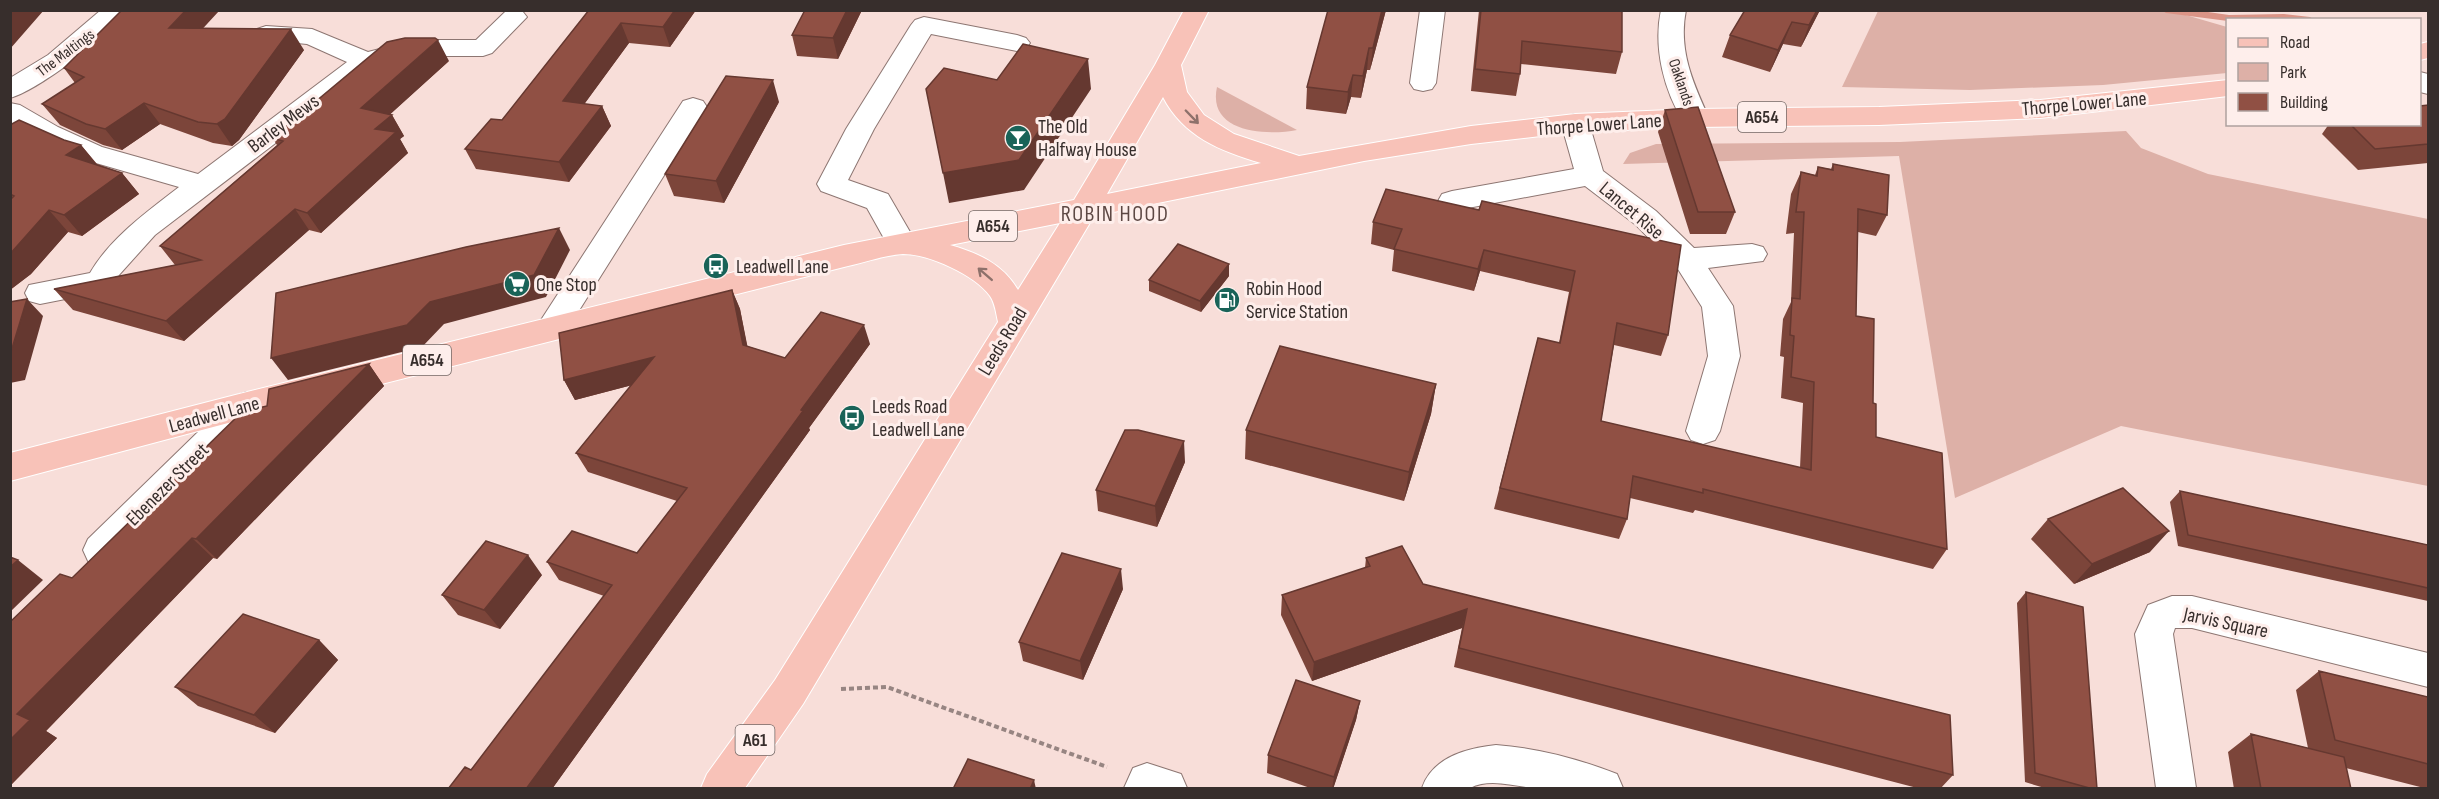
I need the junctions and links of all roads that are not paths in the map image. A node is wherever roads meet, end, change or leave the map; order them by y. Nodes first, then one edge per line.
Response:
1 (117, 10) edge
2 (1197, 10) edge
3 (1433, 10) edge
4 (1674, 10) edge
5 (514, 17) dead end
6 (266, 34) edge
7 (1017, 43) dead end
8 (366, 61) junction
9 (1168, 65) junction
10 (1423, 83) dead end
11 (2226, 88) edge
12 (10, 90) edge
13 (693, 107) dead end
14 (10, 111) edge
15 (1695, 117) junction
16 (1575, 123) junction
17 (1298, 165) junction
18 (1590, 176) junction
19 (201, 184) junction
20 (1452, 201) edge
21 (1084, 208) junction
22 (902, 244) junction
23 (1752, 254) dead end
24 (1687, 259) junction
25 (40, 293) dead end
26 (1014, 322) junction
27 (552, 328) junction
28 (247, 405) junction
29 (1703, 431) dead end
30 (10, 467) edge
31 (78, 573) edge
32 (2428, 670) edge
33 (721, 789) edge
34 (1442, 789) edge
35 (1603, 789) edge
36 (2176, 789) edge

1 - 12 street, The Maltings
2 - 9 main road, Leeds Road / A61
3 - 10 street
4 - 15 street, Oaklands
5 - 8 street
6 - 8 street
7 - 22 street
8 - 19 street, Barley Mews
9 -> 17 main road
9 - 21 main road, Leeds Road / A61
11 - 15 main road, Thorpe Lower Lane / A654
13 - 27 street
14 - 19 street
15 - 16 main road, Thorpe Lower Lane / A654
16 - 17 main road, Thorpe Lower Lane / A654
16 - 18 street, Lancet Rise
17 - 21 main road, Thorpe Lower Lane / A654
18 - 20 street
18 - 24 street, Lancet Rise
19 - 25 street, Barley Mews
21 - 22 main road, Leadwell Lane / A654
21 - 26 main road, Leeds Road / A61
26 -> 22 main road
22 - 27 main road, Leadwell Lane / A654
23 - 24 street
24 - 29 street, Lancet Rise
26 - 33 main road, Leeds Road / A61
27 - 28 main road, Leadwell Lane / A654
28 - 30 main road, Leadwell Lane / A654
28 - 31 street, Ebenezer Street
32 - 36 street, Jarvis Square
34 - 35 street

